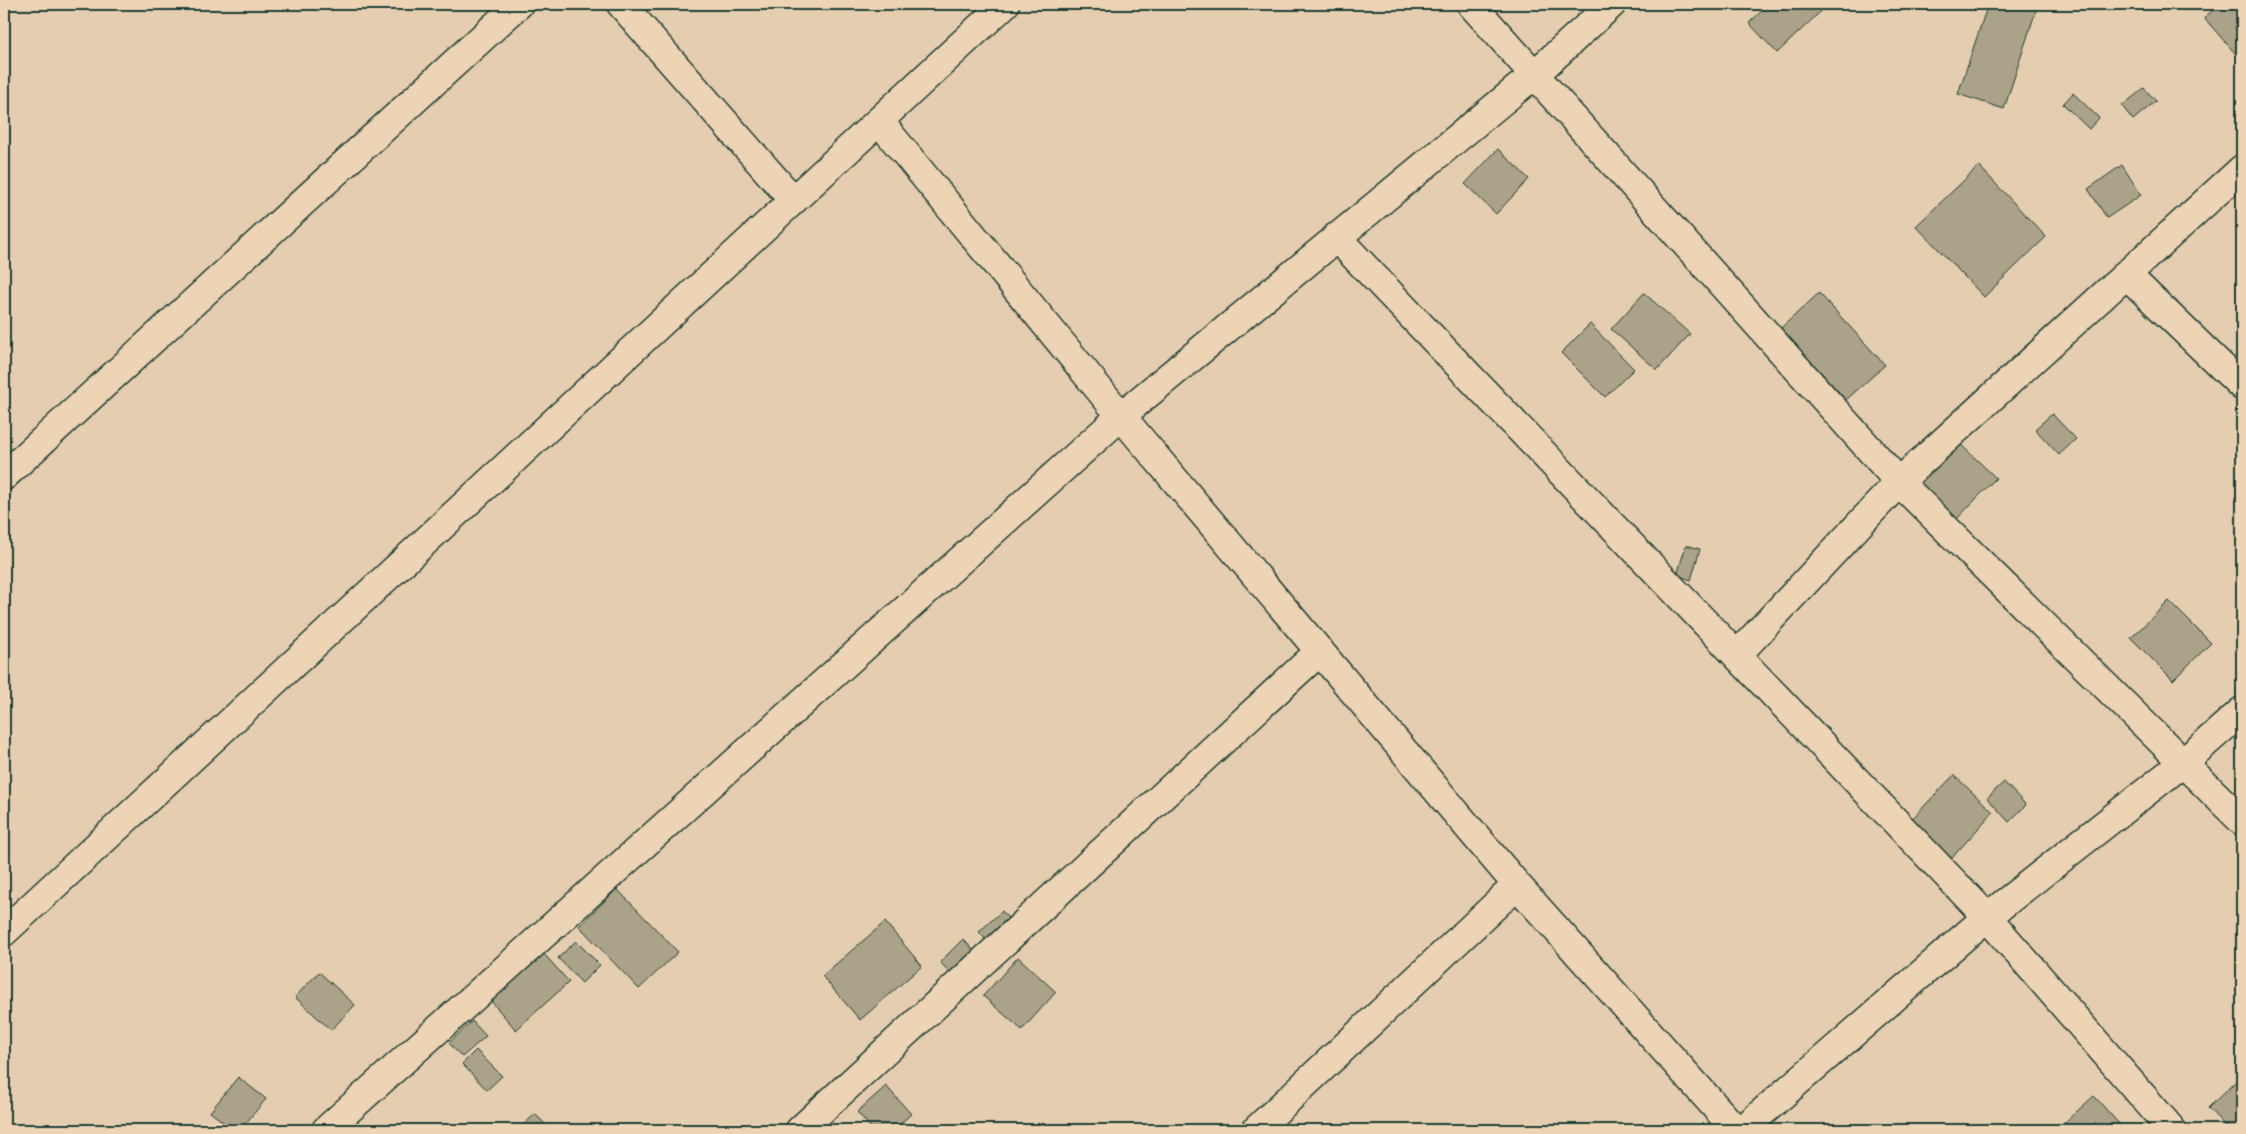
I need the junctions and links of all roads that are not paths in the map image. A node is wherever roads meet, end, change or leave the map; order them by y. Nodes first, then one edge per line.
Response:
1 (519, 4) edge
2 (621, 4) edge
3 (1005, 4) edge
4 (1471, 4) edge
5 (1612, 4) edge
6 (1534, 74) junction
7 (879, 121) junction
8 (2242, 168) edge
9 (793, 200) junction
10 (1336, 238) junction
11 (2126, 274) junction
12 (2242, 386) edge
13 (1121, 416) junction
14 (4, 476) edge
15 (1899, 482) junction
16 (1320, 651) junction
17 (1737, 656) junction
18 (2242, 711) edge
19 (2184, 762) junction
20 (2242, 822) edge
21 (1517, 886) junction
22 (1987, 917) junction
23 (4, 932) edge
24 (326, 1130) edge
25 (800, 1130) edge
26 (1256, 1130) edge
27 (1736, 1130) edge
28 (1742, 1130) edge
29 (2172, 1130) edge

1 - 14 street
2 - 9 street
3 - 7 street
4 - 6 street
5 - 6 street
6 - 10 street
6 - 15 street
7 - 9 street
7 - 13 street
8 - 11 street
9 - 23 street
10 - 13 street
10 - 17 street
11 - 12 street
11 - 15 street
13 - 16 street
13 - 24 street
15 - 17 street
15 - 19 street
16 - 21 street
16 - 25 street
17 - 22 street
18 - 19 street
19 - 20 street
19 - 22 street
21 - 26 street
21 - 27 street
22 - 28 street
22 - 29 street

